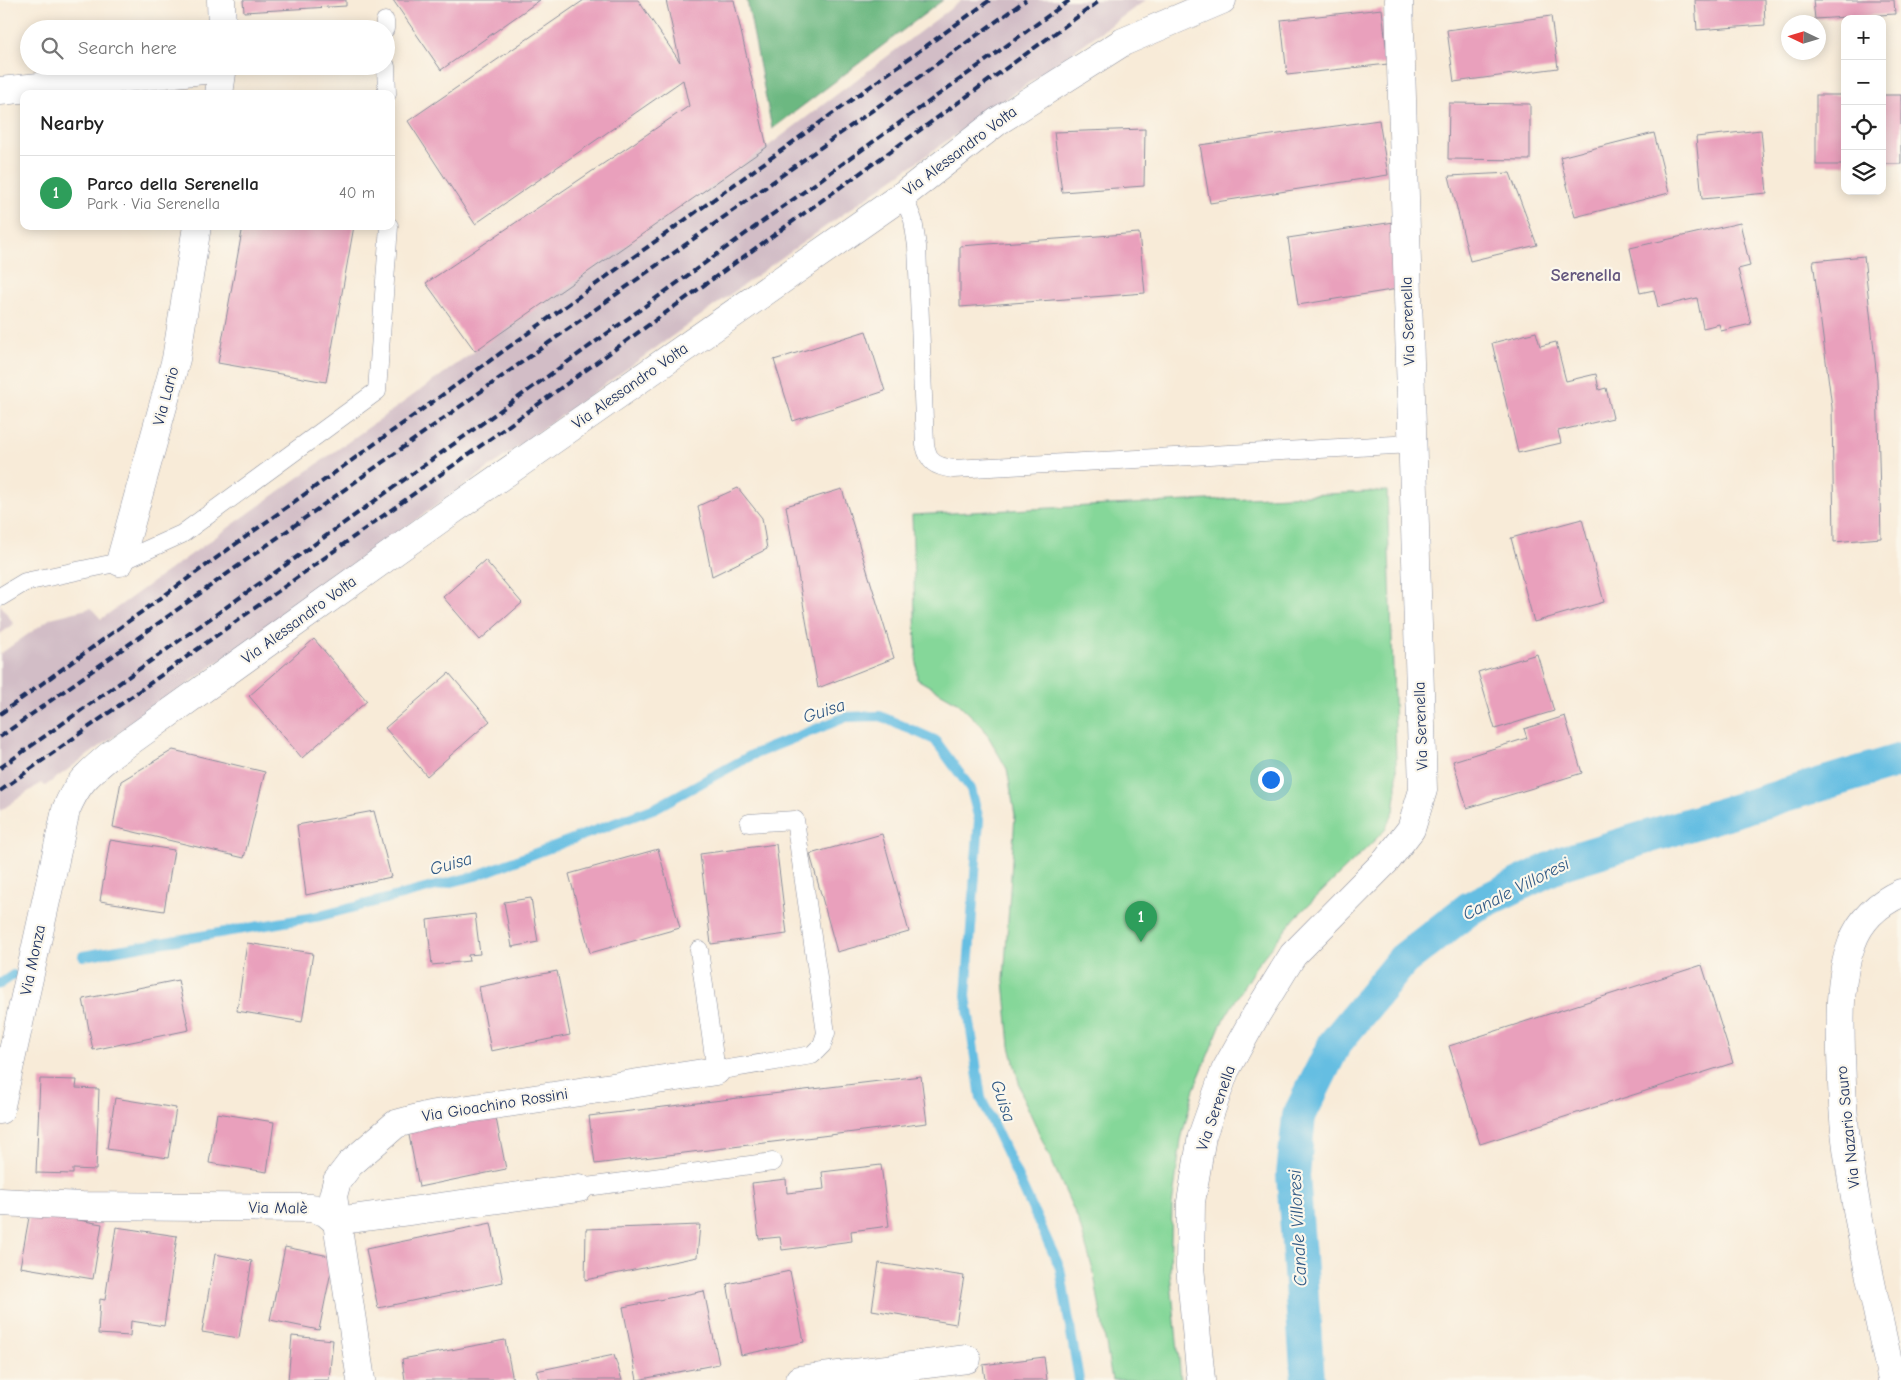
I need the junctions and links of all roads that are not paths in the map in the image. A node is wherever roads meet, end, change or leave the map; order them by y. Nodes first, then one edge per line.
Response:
1 (221, 0) edge
2 (1222, 0) edge
3 (1399, 0) edge
4 (222, 20) edge
5 (386, 75) edge
6 (221, 76) edge
7 (387, 90) edge
8 (0, 91) edge
9 (902, 195) junction
10 (196, 230) edge
11 (390, 230) edge
12 (1413, 444) junction
13 (120, 562) junction
14 (0, 597) edge
15 (66, 810) joint
16 (749, 823) dead end
17 (1901, 893) edge
18 (699, 950) dead end
19 (716, 1071) junction
20 (0, 1110) edge
21 (773, 1162) dead end
22 (580, 1188) joint
23 (0, 1202) edge
24 (336, 1221) junction
25 (966, 1359) dead end
26 (361, 1380) edge
27 (799, 1380) edge
28 (1201, 1380) edge
29 (1892, 1380) edge

1 - 4 street
2 - 9 street, Via Alessandro Volta
3 - 12 street, Via Serenella
5 - 7 lane
6 - 8 street
9 - 12 lane
9 - 15 street, Via Alessandro Volta
10 - 13 street, Via Lario
11 - 13 lane
12 - 28 street, Via Serenella
13 - 14 lane
15 - 20 street, Via Monza
16 - 19 lane
17 - 29 street, Via Nazario Sauro
18 - 19 lane
19 - 24 street, Via Gioachino Rossini
21 - 22 lane
22 - 24 street
23 - 24 street, Via Malè
24 - 26 street, Via Gioachino Rossini
25 - 27 street

